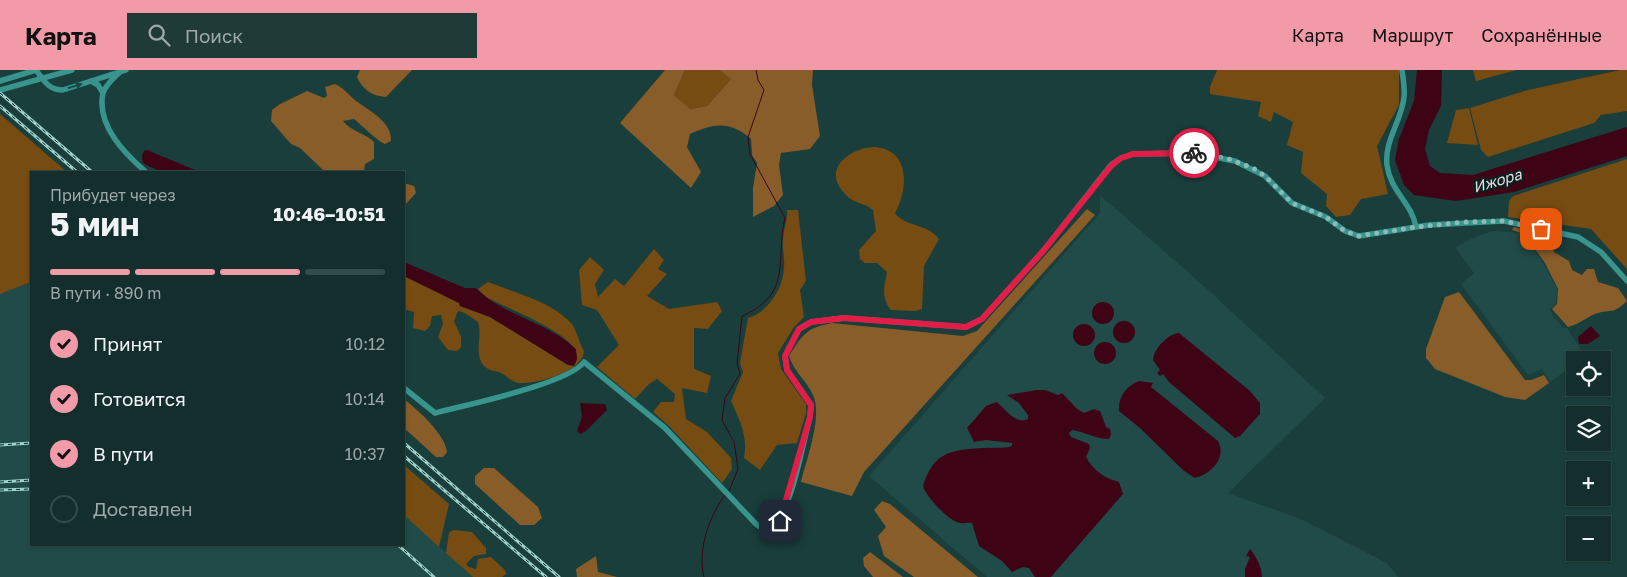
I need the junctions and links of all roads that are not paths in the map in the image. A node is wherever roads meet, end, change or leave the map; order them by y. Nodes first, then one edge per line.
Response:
1 (36, 70) edge
2 (72, 70) edge
3 (1402, 70) edge
4 (123, 71) edge
5 (0, 81) edge
6 (91, 81) junction
7 (0, 90) edge
8 (103, 93) junction
9 (145, 171) edge
10 (1416, 227) junction
11 (1627, 281) edge
12 (405, 389) edge

1 - 5 street
1 -> 6 street
2 - 7 street
3 - 10 street
4 - 6 street
4 - 8 street
6 - 8 street
8 - 9 street
10 - 11 street
10 - 12 street

